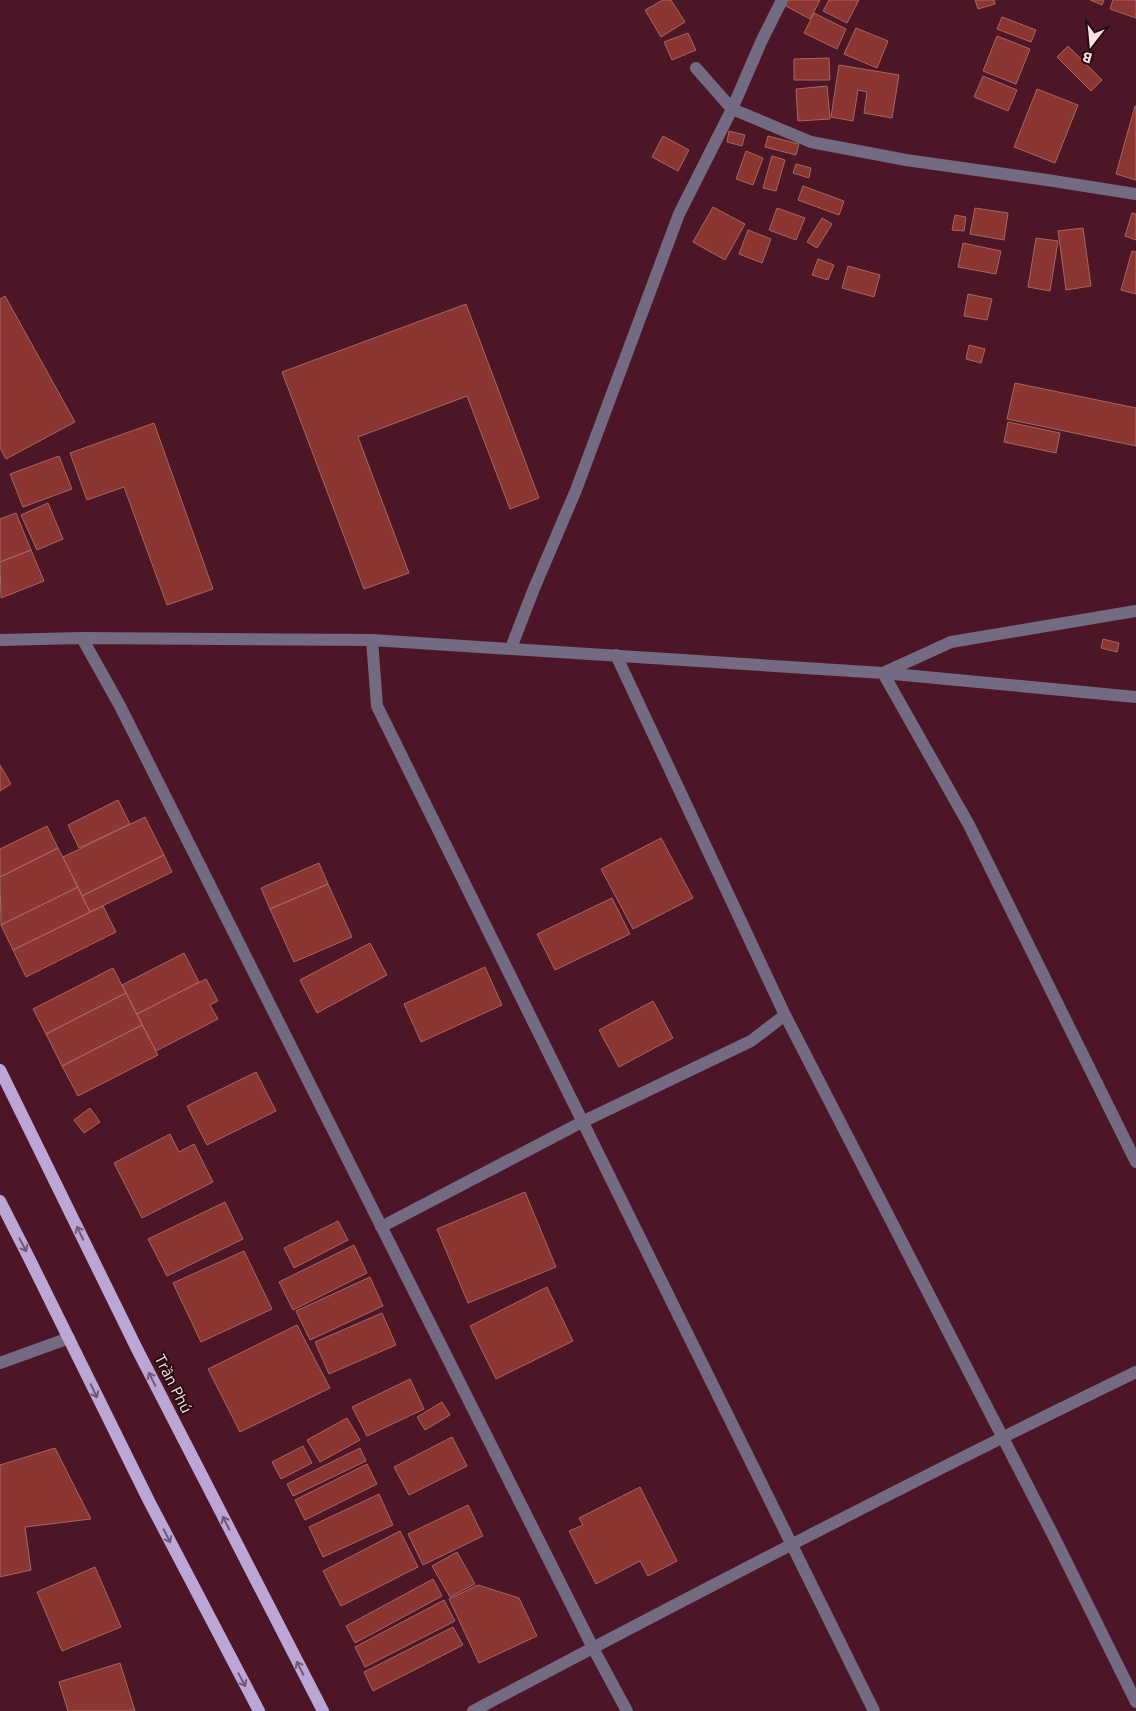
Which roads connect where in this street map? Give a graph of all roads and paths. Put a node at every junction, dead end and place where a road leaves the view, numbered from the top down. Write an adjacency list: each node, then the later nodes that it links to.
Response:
1 (782, 0): 3 (street)
2 (696, 68): 3 (street)
3 (732, 109): 4 (street); 9 (street)
4 (1136, 194)
5 (1136, 611): 11 (street)
6 (82, 638): 7 (street); 8 (street); 18 (street)
7 (0, 640)
8 (372, 640): 9 (street); 15 (street)
9 (511, 648): 10 (street)
10 (616, 655): 11 (street); 13 (street)
11 (883, 673): 12 (street); 16 (street)
12 (1136, 697)
13 (785, 1015): 15 (street); 22 (street)
14 (0, 1070): 27 (main road, Trần Phú, one-way to 14)
15 (582, 1122): 18 (street); 23 (street)
16 (1136, 1162)
17 (0, 1201): 19 (main road, one-way to 19)
18 (381, 1227): 24 (street)
19 (69, 1338): 20 (street); 26 (main road, one-way to 26)
20 (0, 1363)
21 (1136, 1372): 22 (street)
22 (1002, 1437): 23 (street); 25 (street)
23 (792, 1544): 24 (street); 30 (street)
24 (593, 1648): 28 (street); 29 (street)
25 (1136, 1702)
26 (259, 1711)
27 (323, 1711)
28 (474, 1711)
29 (627, 1711)
30 (874, 1711)

